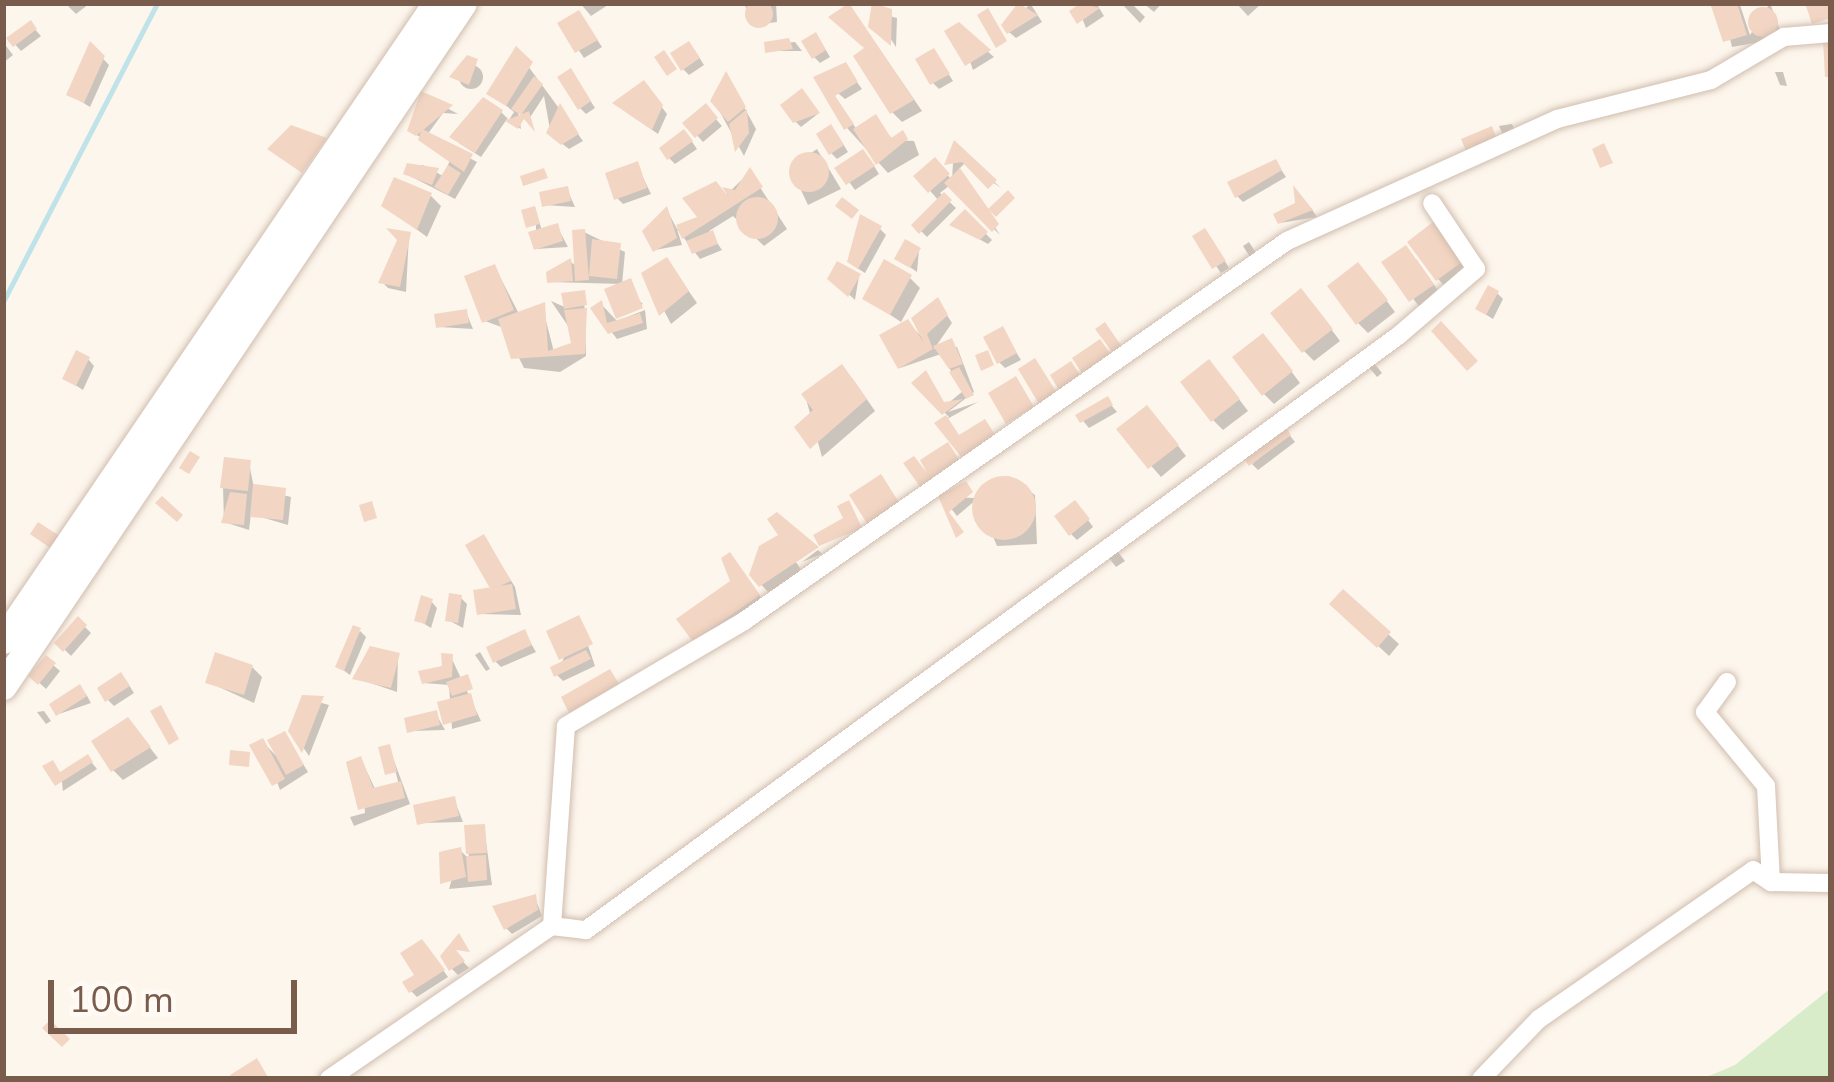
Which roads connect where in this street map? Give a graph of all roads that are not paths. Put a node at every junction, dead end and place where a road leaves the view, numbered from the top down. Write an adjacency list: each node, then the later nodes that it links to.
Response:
1 (436, 3): 5 (main road)
2 (463, 3): 7 (main road)
3 (1831, 33): 10 (street)
4 (1432, 203): 10 (street)
5 (3, 640)
6 (1727, 682): 8 (street)
7 (3, 686)
8 (1771, 882): 9 (street); 12 (street)
9 (1831, 883)
10 (552, 926): 11 (street)
11 (329, 1079)
12 (1481, 1079)

